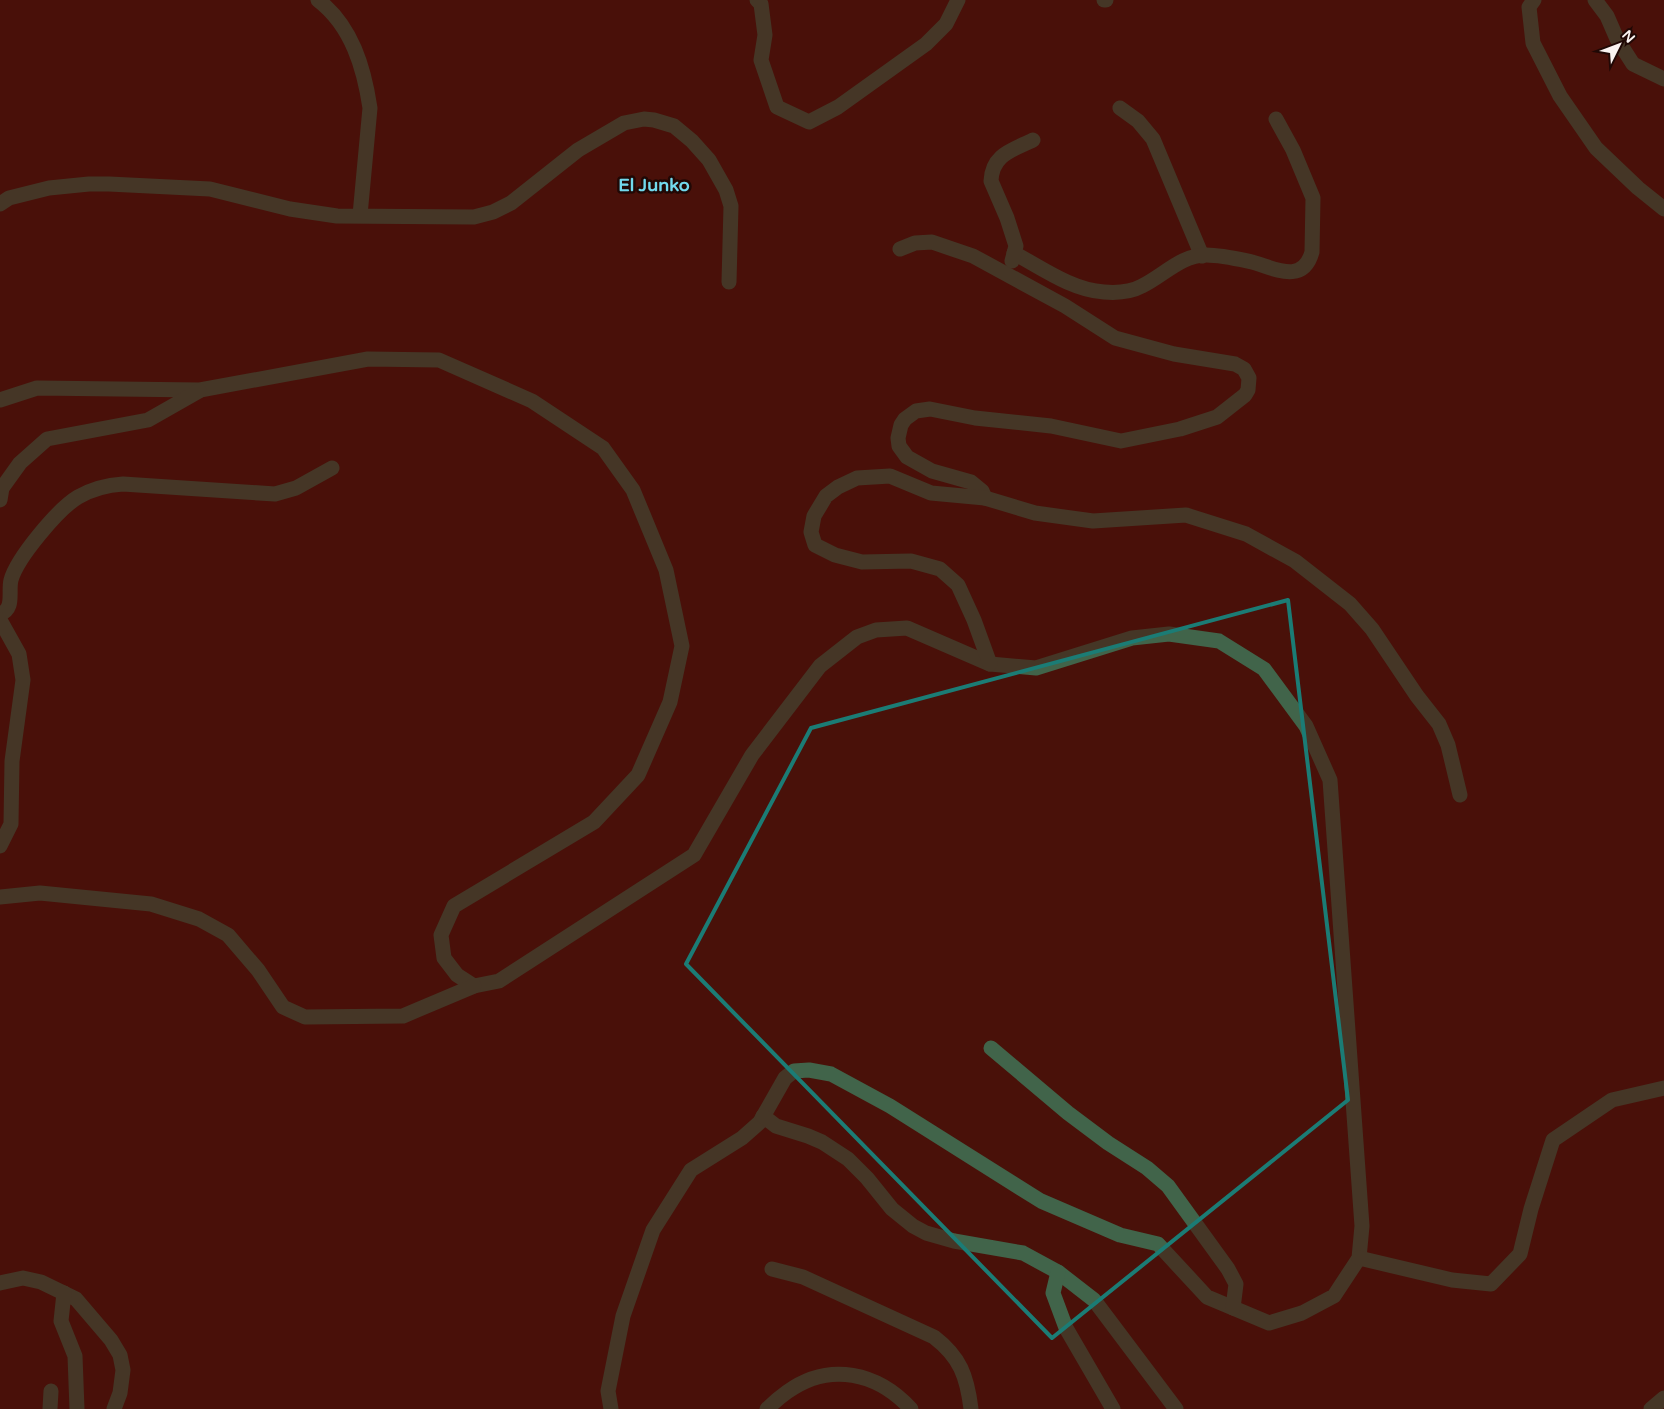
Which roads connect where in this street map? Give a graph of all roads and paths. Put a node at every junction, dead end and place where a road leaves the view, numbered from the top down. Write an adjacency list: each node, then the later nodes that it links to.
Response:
1 (318, 0): 12 (street)
2 (757, 0): 3 (street)
3 (958, 0)
4 (1534, 0): 11 (street)
5 (1595, 0): 6 (street)
6 (1664, 79)
7 (1120, 108): 15 (street)
8 (1276, 118): 15 (street)
9 (1034, 140): 14 (street)
10 (0, 204): 12 (street)
11 (1664, 209)
12 (360, 216): 17 (street)
13 (900, 249): 16 (street)
14 (1014, 253): 15 (street); 16 (street)
15 (1202, 256)
16 (1006, 274): 21 (street)
17 (729, 282)
18 (200, 390): 19 (street); 22 (street); 29 (street)
19 (0, 400)
20 (332, 468): 23 (street)
21 (985, 498): 25 (street); 26 (street)
22 (0, 500)
23 (0, 614)
24 (0, 620): 27 (street)
25 (990, 664): 29 (street); 33 (street)
26 (1460, 795)
27 (0, 846)
28 (0, 897): 29 (street)
29 (474, 986)
30 (991, 1048): 38 (street)
31 (1664, 1088): 33 (street)
32 (764, 1116): 35 (street); 38 (street); 44 (street)
33 (1359, 1258): 38 (street)
34 (772, 1269): 47 (street)
35 (1058, 1272): 48 (street); 49 (street)
36 (0, 1282): 37 (street)
37 (64, 1293): 42 (street); 43 (street)
38 (1233, 1308)
39 (51, 1391): 41 (street)
40 (1664, 1398): 50 (street)
41 (50, 1409)
42 (77, 1409)
43 (114, 1409)
44 (611, 1409)
45 (767, 1409): 46 (street)
46 (911, 1409)
47 (971, 1409)
48 (1113, 1409)
49 (1176, 1409)
50 (1652, 1409)

